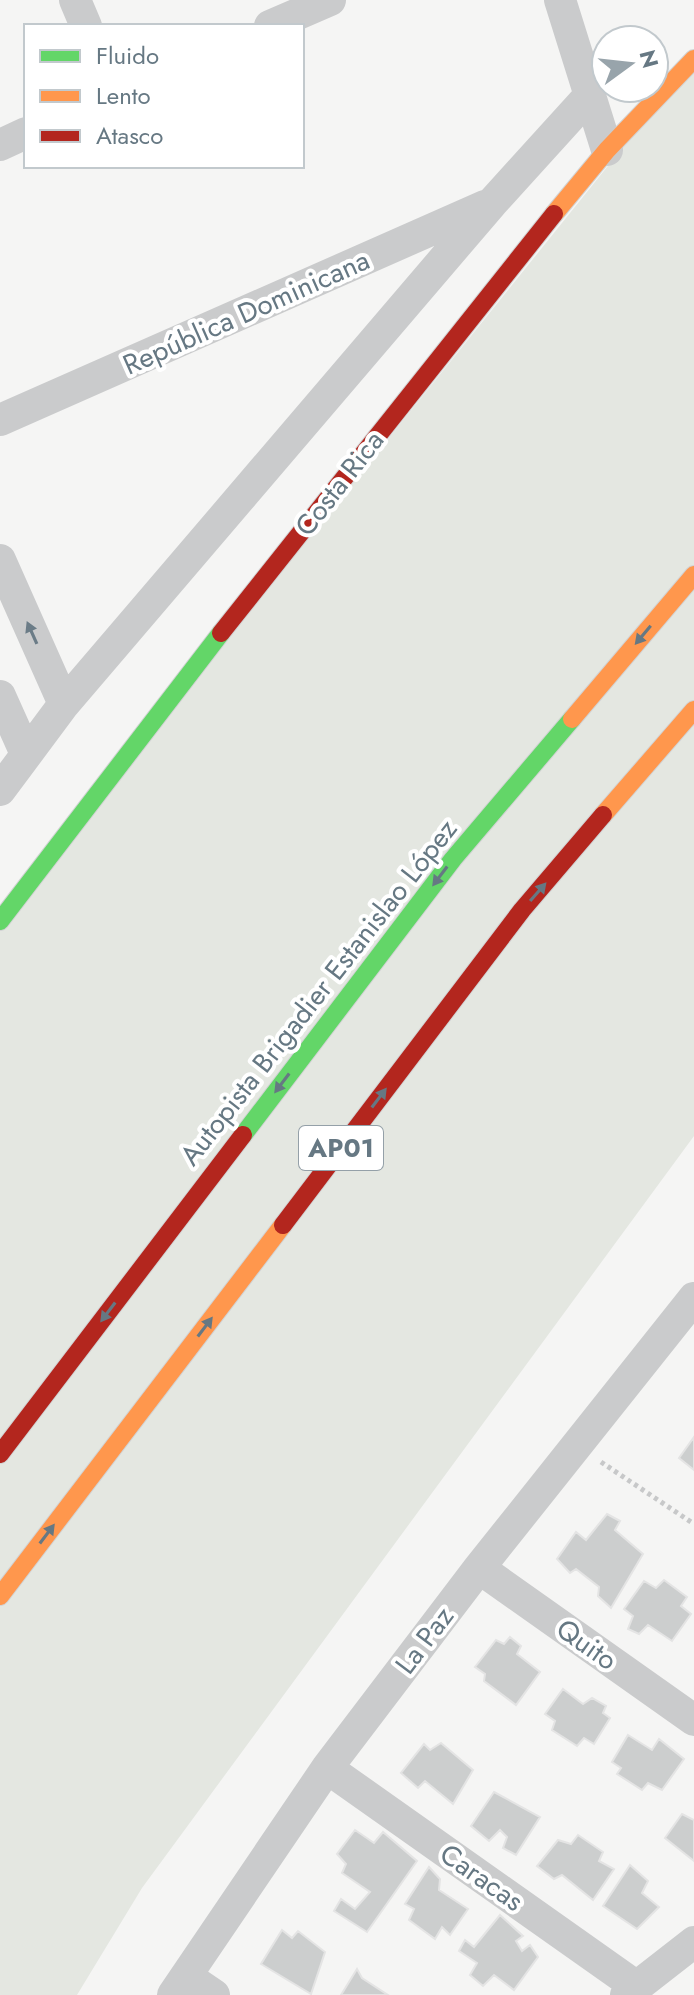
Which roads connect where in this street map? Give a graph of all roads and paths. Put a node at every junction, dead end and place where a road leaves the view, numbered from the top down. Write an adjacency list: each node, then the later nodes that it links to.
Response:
1 (75, 0): 4 (street)
2 (330, 0): 5 (street)
3 (560, 0): 7 (street)
4 (85, 24)
5 (275, 24)
6 (694, 59): 11 (main road, Costa Rica)
7 (590, 95): 12 (street)
8 (593, 104): 11 (street)
9 (24, 134): 10 (street)
10 (0, 145)
11 (607, 150): 21 (main road, Costa Rica)
12 (492, 203): 13 (street, República Dominicana); 17 (street)
13 (0, 420)
14 (0, 560): 17 (street, one-way to 14)
15 (694, 575): 24 (main road, Autopista Brigadier Estanislao López / AP01, one-way to 24)
16 (0, 696): 19 (street)
17 (64, 704): 19 (street)
18 (694, 710): 27 (main road, AP01, one-way to 18)
19 (26, 754): 20 (street)
20 (0, 790)
21 (0, 921)
22 (694, 1298): 23 (street, La Paz)
23 (577, 1446): 25 (path); 26 (street, La Paz)
24 (0, 1454)
25 (694, 1524)
26 (479, 1568): 28 (street, Quito); 29 (street, La Paz)
27 (0, 1596)
28 (694, 1720)
29 (327, 1768): 31 (street, La Paz); 32 (street, Caracas)
30 (694, 1942): 32 (street)
31 (180, 1985): 33 (street)
32 (632, 1991)
33 (214, 1995)

